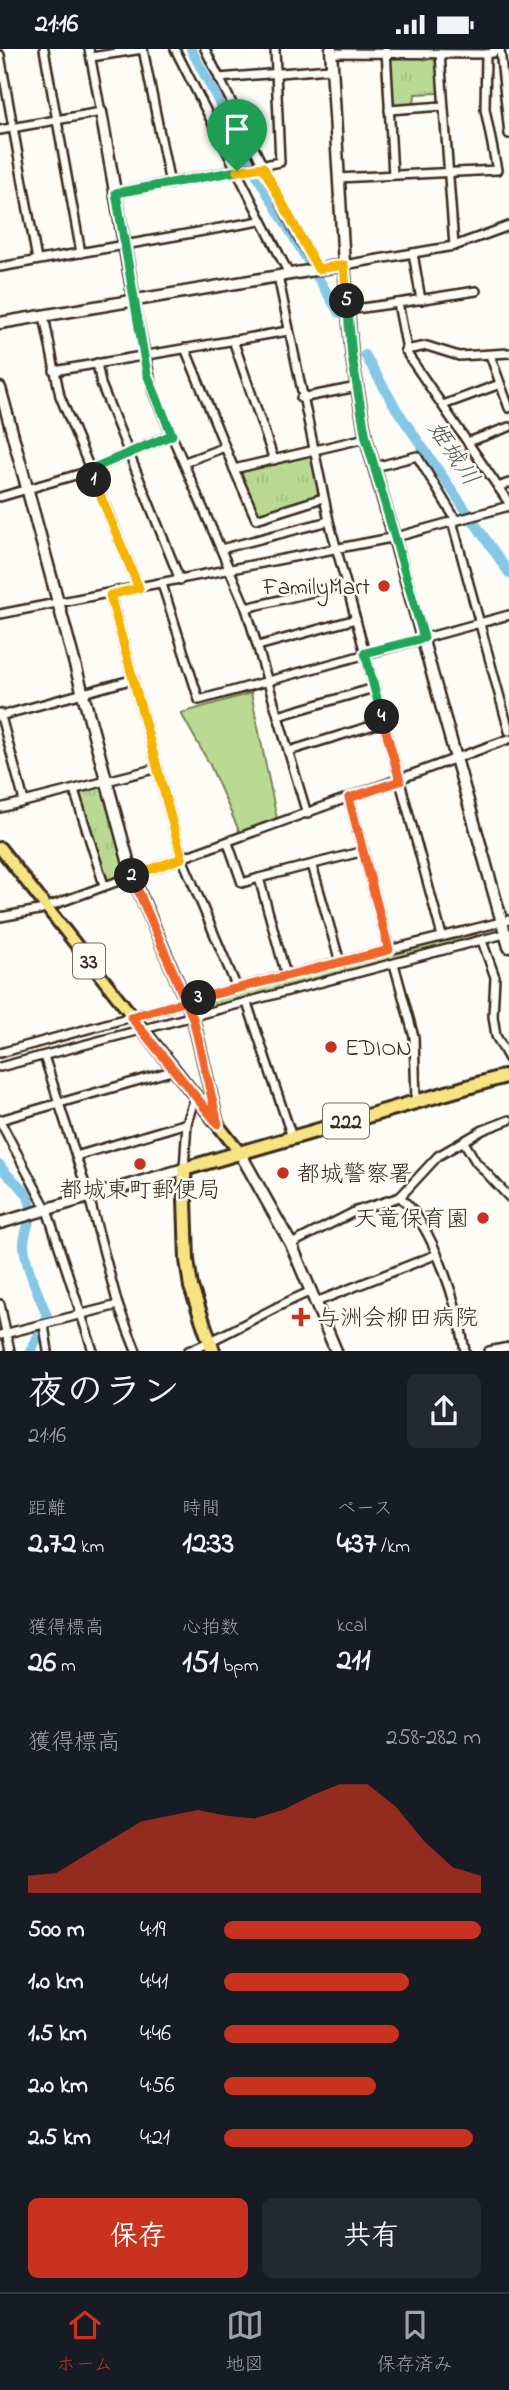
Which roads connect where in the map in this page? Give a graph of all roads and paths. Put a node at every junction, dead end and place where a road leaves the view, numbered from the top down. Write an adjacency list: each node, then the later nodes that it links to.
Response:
1 (44, 49): 20 (street)
2 (143, 49): 10 (street); 29 (street)
3 (175, 49): 25 (street)
4 (205, 49): 16 (street)
5 (275, 49): 15 (street)
6 (494, 49): 12 (street)
7 (500, 49): 23 (street)
8 (331, 51): 9 (street); 14 (street)
9 (385, 51): 11 (street); 18 (street)
10 (90, 53): 19 (street)
11 (440, 54): 12 (street); 17 (street)
12 (486, 54): 26 (street)
13 (0, 55): 21 (street)
14 (330, 69): 15 (street); 28 (street)
15 (274, 71): 16 (street); 24 (street)
16 (219, 78): 24 (street)
17 (443, 106): 18 (street); 26 (street)
18 (389, 110): 27 (street)
19 (101, 112): 20 (street); 30 (street)
20 (56, 120): 21 (street); 35 (street)
21 (14, 127): 22 (street); 37 (street)
22 (0, 130)
23 (509, 134)
24 (263, 167): 25 (street); 40 (street)
25 (237, 171): 29 (street); 31 (street)
26 (447, 172): 27 (street); 34 (street)
27 (393, 175): 28 (street)
28 (338, 178): 38 (street)
29 (170, 184): 30 (street)
30 (116, 193): 33 (street)
31 (260, 221): 33 (street); 41 (street)
32 (509, 226): 34 (street)
33 (124, 245): 35 (street); 44 (street)
34 (454, 246): 36 (street)
35 (80, 253): 37 (street)
36 (413, 253): 38 (street); 45 (street)
37 (37, 260): 39 (street)
38 (344, 265): 40 (street); 47 (street)
39 (0, 267)
40 (315, 269): 41 (street)
41 (290, 274): 42 (street)
42 (278, 276): 44 (street); 50 (street)
43 (476, 291): 45 (street)
44 (134, 300): 48 (street); 56 (street)
45 (421, 300): 46 (street)
46 (398, 303): 47 (street); 53 (street)
47 (348, 310): 60 (street)
48 (44, 316): 49 (street); 58 (street)
49 (0, 323)
50 (288, 331): 51 (street); 62 (street)
51 (233, 340): 52 (street); 72 (street)
52 (185, 348): 56 (street); 69 (street)
53 (405, 350): 55 (street); 63 (street)
54 (509, 353): 55 (street)
55 (490, 355): 59 (street)
56 (143, 356): 57 (street); 66 (street)
57 (97, 363): 58 (street); 71 (street)
58 (54, 371): 76 (street)
59 (500, 384): 63 (street); 64 (street)
60 (357, 387): 62 (street); 67 (street)
61 (0, 389): 79 (street)
62 (302, 398): 70 (street)
63 (443, 405): 68 (street)
64 (509, 408)
65 (509, 427): 68 (street)
66 (172, 435): 71 (street); 73 (street)
67 (366, 438): 70 (street); 74 (street)
68 (468, 442): 78 (street)
69 (225, 447): 73 (street); 75 (street)
70 (314, 450): 72 (street); 81 (street)
71 (128, 452): 76 (street); 89 (street)
72 (274, 460): 75 (street)
73 (185, 462): 87 (street)
74 (374, 467): 83 (street); 85 (street)
75 (234, 469): 81 (street)
76 (89, 470): 79 (street); 92 (street)
77 (509, 483): 78 (street)
78 (498, 487): 82 (street)
79 (25, 491): 80 (street); 94 (street)
80 (0, 497)
81 (324, 498): 84 (street)
82 (509, 505): 83 (street)
83 (454, 520): 85 (street); 99 (street)
84 (328, 521): 86 (street); 87 (street)
85 (396, 537): 86 (street); 100 (street)
86 (336, 548): 88 (street); 91 (street)
87 (221, 549): 88 (street)
88 (230, 571): 89 (street); 95 (street)
89 (180, 580): 90 (street)
90 (162, 584): 92 (street); 104 (street)
91 (346, 584): 95 (street); 98 (street)
92 (139, 588): 93 (street)
93 (110, 595): 94 (street); 103 (street)
94 (58, 604): 96 (street); 106 (street)
95 (246, 608): 101 (street)
96 (0, 614)
97 (509, 615): 99 (street)
98 (356, 619): 101 (street); 102 (street)
99 (480, 624): 100 (street); 110 (street)
100 (424, 638): 102 (street); 113 (street)
101 (258, 646): 104 (street)
102 (365, 653): 104 (street); 105 (street)
103 (134, 679): 106 (street); 114 (street)
104 (268, 682): 108 (street)
105 (374, 688): 108 (street); 109 (street)
106 (82, 694): 107 (street); 116 (street)
107 (0, 715): 119 (street)
108 (278, 716): 112 (street)
109 (384, 722): 112 (street); 115 (street)
110 (509, 731)
111 (509, 739): 113 (street)
112 (289, 751): 121 (street)
113 (458, 760): 115 (street); 132 (street)
114 (158, 768): 116 (street); 125 (street)
115 (400, 781): 118 (street); 134 (street)
116 (106, 782): 117 (street); 127 (street)
117 (74, 790): 119 (street); 129 (street)
118 (349, 798): 121 (street); 124 (street)
119 (24, 801): 120 (street)
120 (0, 808)
121 (307, 814): 122 (street)
122 (228, 843): 125 (street); 128 (street)
123 (0, 848): 130 (main road, 33)
124 (364, 851): 126 (street); 137 (street)
125 (182, 858): 127 (street); 141 (street)
126 (312, 865): 128 (street); 138 (street)
127 (132, 876): 129 (street); 142 (street)
128 (259, 879): 140 (street)
129 (104, 885): 130 (street)
130 (48, 905): 131 (street); 144 (main road, 33)
131 (0, 917)
132 (505, 921): 133 (street); 134 (street)
133 (507, 934): 135 (street); 136 (street)
134 (442, 936): 137 (street)
135 (482, 941): 139 (street); 149 (street)
136 (509, 947)
137 (389, 950): 138 (street)
138 (340, 962): 140 (street)
139 (394, 964): 143 (street); 154 (street)
140 (286, 975): 141 (street)
141 (237, 988): 142 (street)
142 (186, 1002): 144 (street); 145 (street)
143 (247, 1003): 145 (street); 160 (street)
144 (131, 1017): 146 (main road, 33); 147 (street)
145 (193, 1018): 146 (street); 159 (street)
146 (142, 1031): 148 (street); 151 (main road, 33)
147 (0, 1053)
148 (44, 1056): 150 (street); 155 (street)
149 (509, 1059)
150 (0, 1067)
151 (175, 1070): 153 (main road, 33); 155 (street)
152 (509, 1075): 154 (highway, 222)
153 (195, 1097): 158 (street); 159 (main road, 33)
154 (416, 1101): 160 (highway, 222)
155 (59, 1104): 157 (street); 163 (street)
156 (509, 1120): 161 (street)
157 (0, 1121): 168 (street)
158 (187, 1123): 163 (street); 164 (street)
159 (218, 1124): 162 (main road, 33)
160 (292, 1137): 162 (highway, 222)
161 (464, 1142): 166 (street); 167 (street)
162 (240, 1153): 164 (highway, 222); 170 (street)
163 (76, 1156): 165 (street)
164 (184, 1170): 165 (street); 178 (highway)
165 (89, 1197): 168 (street); 174 (street)
166 (400, 1197): 170 (street); 171 (street)
167 (509, 1197)
168 (43, 1211): 169 (street); 175 (street)
169 (0, 1223)
170 (291, 1244): 172 (street)
171 (435, 1255): 172 (street); 186 (street)
172 (314, 1297): 178 (street); 185 (street)
173 (0, 1304): 177 (street)
174 (118, 1305): 175 (street); 183 (street)
175 (81, 1315): 176 (street); 182 (street)
176 (42, 1325): 177 (street); 181 (street)
177 (4, 1334): 180 (street)
178 (211, 1346): 184 (street)
179 (509, 1347): 187 (street)
180 (10, 1350)
181 (48, 1350)
182 (93, 1350)
183 (136, 1350)
184 (188, 1350)
185 (336, 1350)
186 (465, 1350)
187 (489, 1350)

